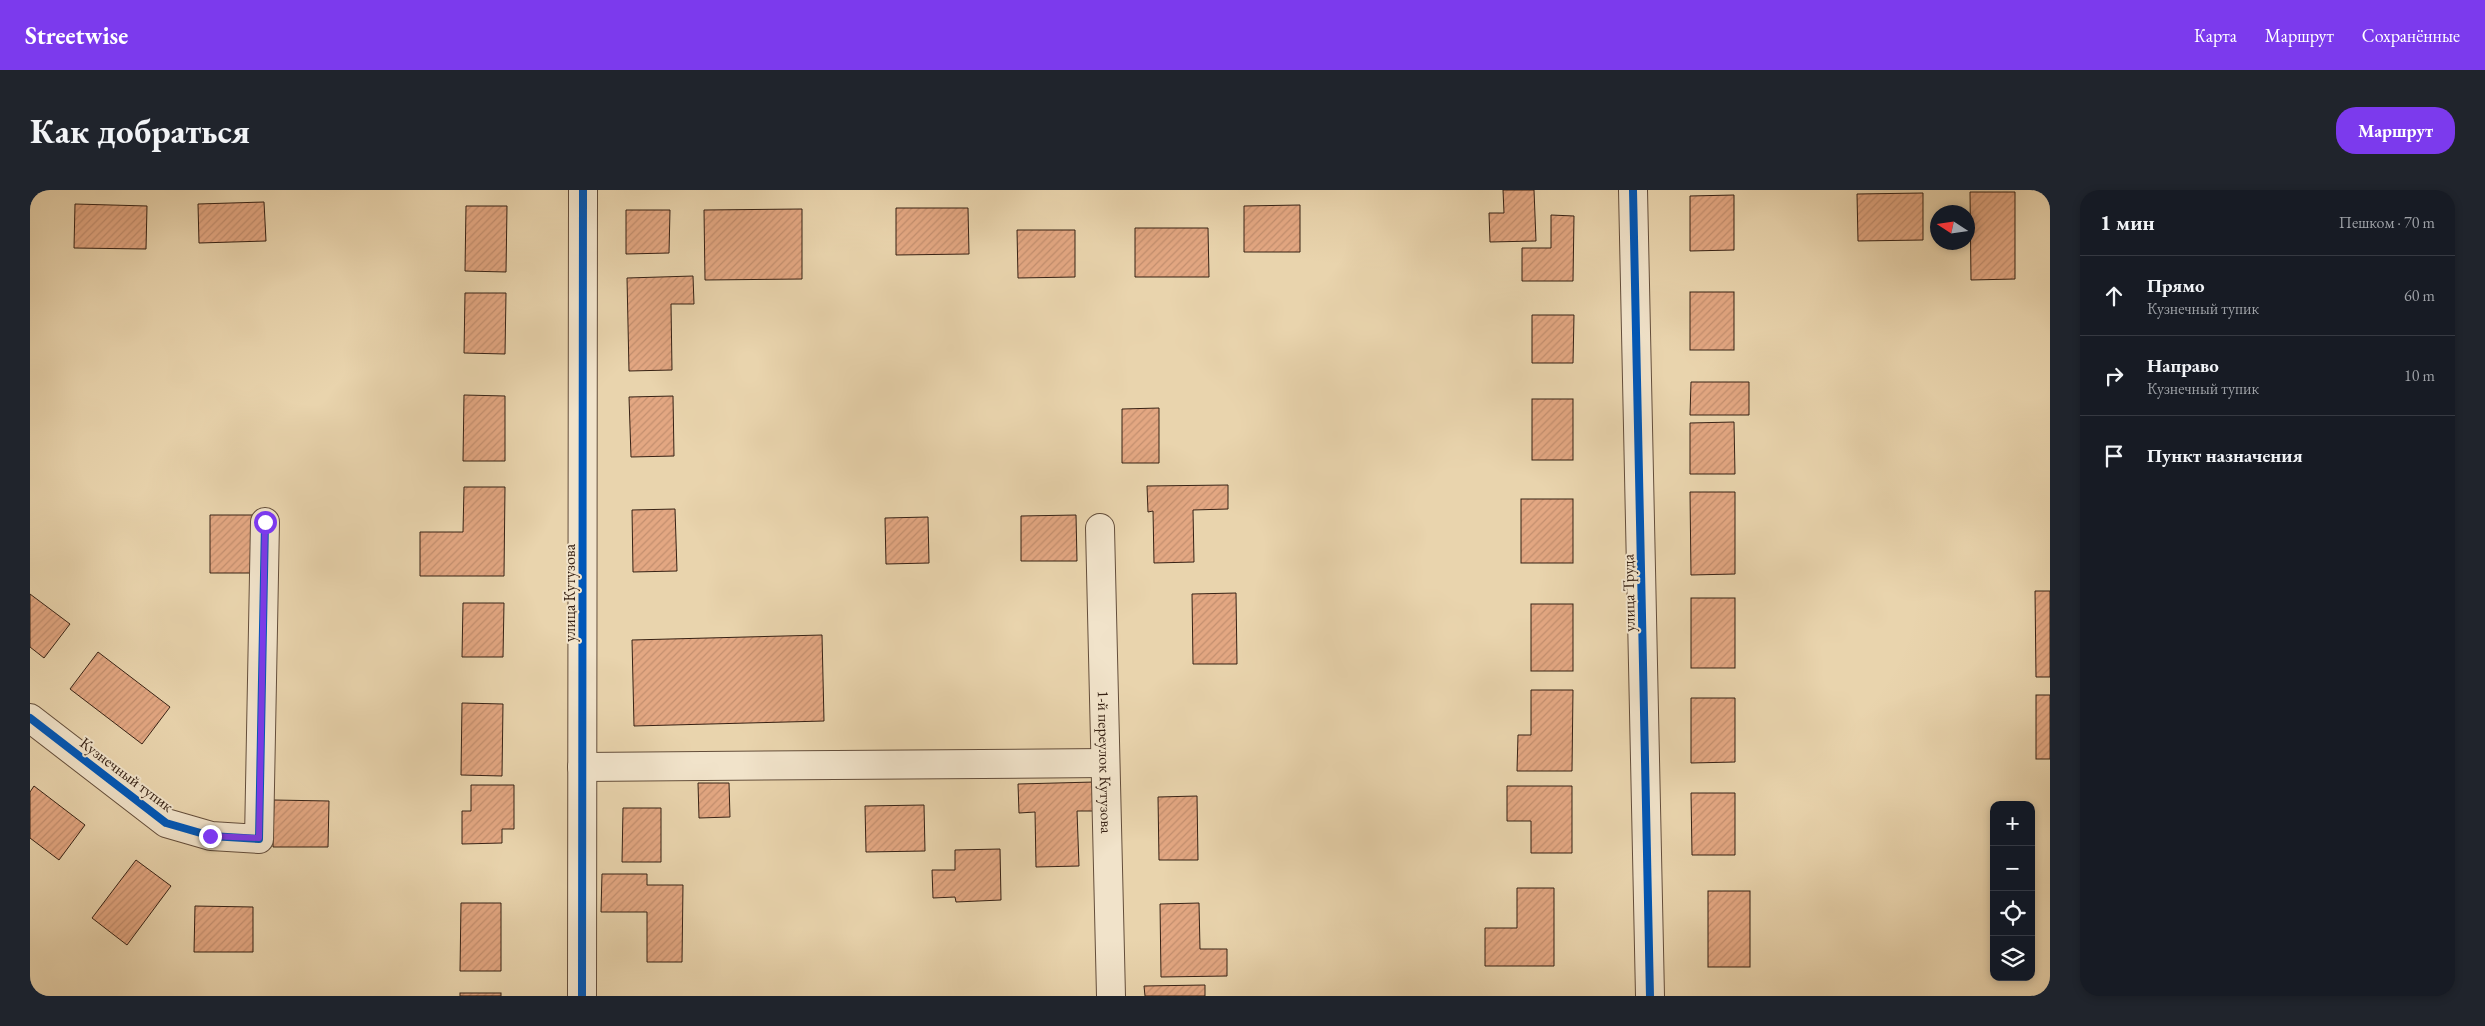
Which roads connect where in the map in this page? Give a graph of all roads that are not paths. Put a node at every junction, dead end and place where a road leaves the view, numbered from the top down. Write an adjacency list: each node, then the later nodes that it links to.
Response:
1 (583, 190): 7 (street, улица Кутузова)
2 (1633, 190): 10 (street, улица Труда)
3 (265, 522): 5 (street, Кузнечный тупик)
4 (1100, 528): 6 (street, 1-й переулок Кутузова)
5 (30, 718)
6 (1105, 763): 7 (street); 9 (street, 1-й переулок Кутузова)
7 (582, 767): 8 (street, улица Кутузова)
8 (582, 996)
9 (1111, 996)
10 (1650, 996)

